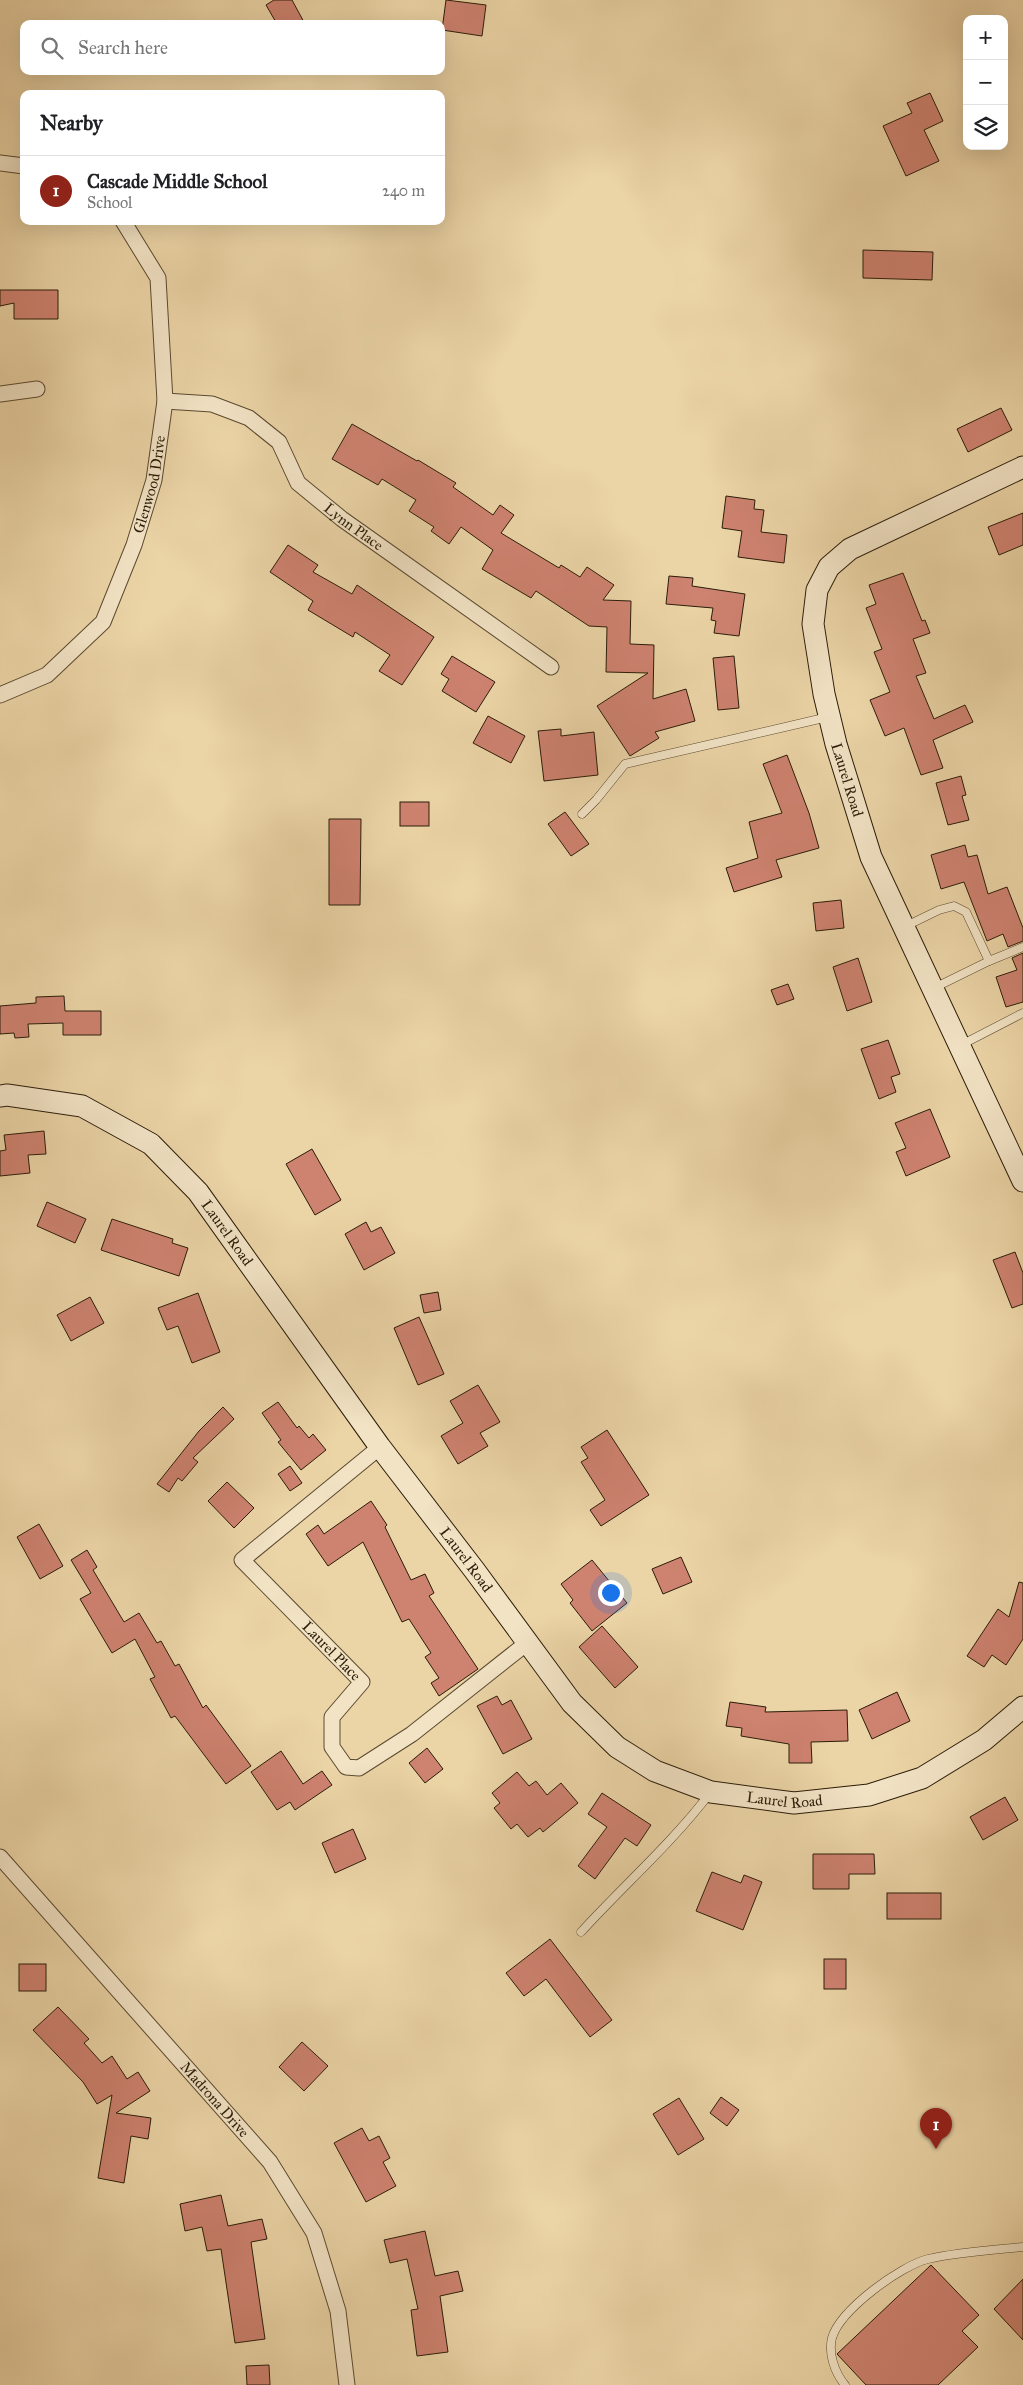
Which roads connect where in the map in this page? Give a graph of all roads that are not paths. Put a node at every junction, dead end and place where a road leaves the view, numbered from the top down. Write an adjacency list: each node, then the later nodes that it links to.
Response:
1 (0, 163): 2 (street)
2 (20, 166)
3 (125, 225): 6 (street, Glenwood Drive)
4 (37, 389): 5 (street)
5 (0, 394)
6 (165, 401): 8 (street, Lynn Place); 9 (street, Glenwood Drive)
7 (1023, 467): 10 (street, Laurel Road)
8 (551, 667)
9 (0, 695)
10 (830, 717): 11 (lane); 12 (street, Laurel Road)
11 (582, 814)
12 (904, 928): 14 (lane); 15 (street, Laurel Road)
13 (1023, 947): 14 (lane)
14 (989, 961): 15 (lane)
15 (932, 988): 17 (street, Laurel Road)
16 (1023, 1013): 17 (lane)
17 (960, 1046): 19 (street, Laurel Road)
18 (0, 1096): 20 (street, Laurel Road)
19 (1023, 1181)
20 (380, 1447): 21 (street, Laurel Road); 21 (street, Laurel Place)
21 (527, 1643): 23 (street, Laurel Road)
22 (1023, 1707): 23 (street, Laurel Road)
23 (711, 1792): 25 (lane)
24 (0, 1858): 27 (street, Madrona Drive)
25 (581, 1932)
26 (1023, 2247): 28 (lane)
27 (347, 2385)
28 (845, 2385)

